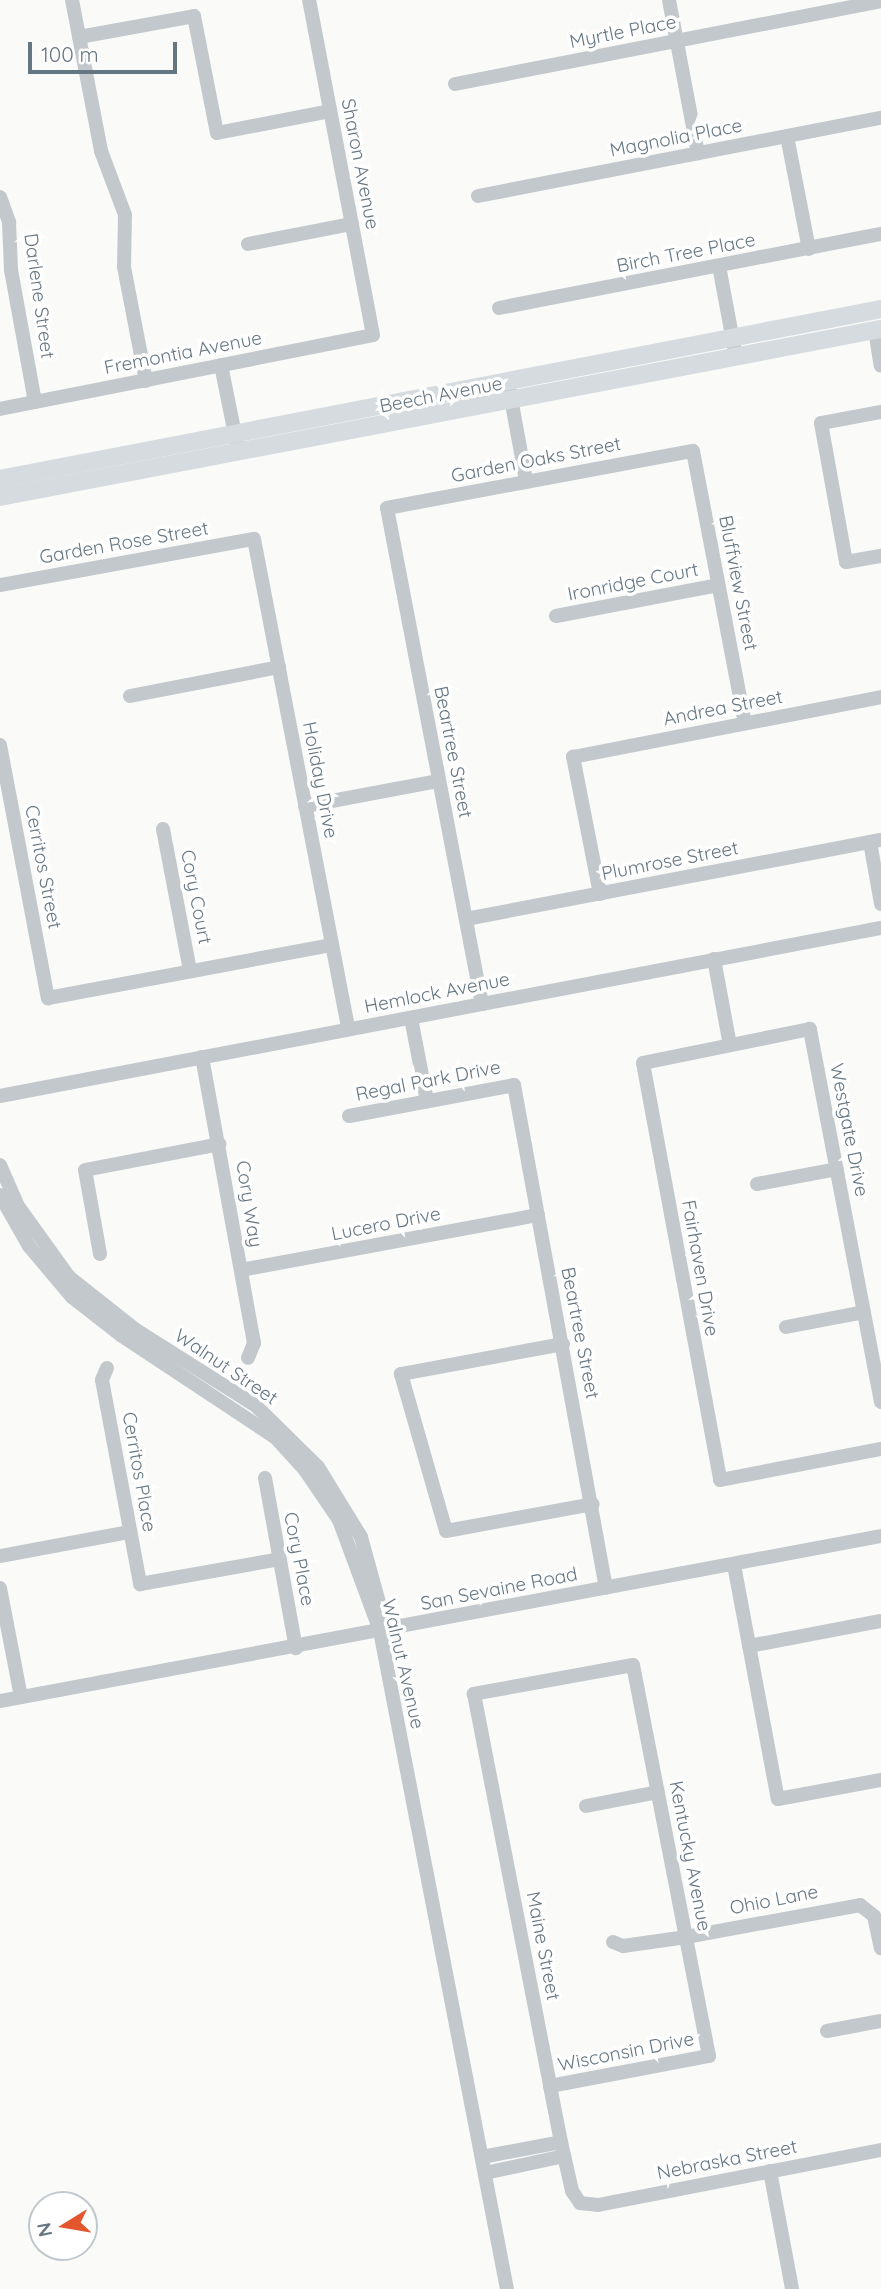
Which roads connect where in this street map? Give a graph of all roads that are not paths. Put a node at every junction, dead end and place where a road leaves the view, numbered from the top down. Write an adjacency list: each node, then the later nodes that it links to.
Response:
1 (72, 0): 5 (street)
2 (309, 0): 8 (street, Sharon Avenue)
3 (669, 0): 6 (street)
4 (881, 1): 6 (street, Myrtle Place)
5 (79, 37): 8 (street); 28 (street)
6 (677, 41): 7 (street, Myrtle Place); 11 (street)
7 (455, 84)
8 (330, 111): 14 (street, Sharon Avenue)
9 (881, 118): 10 (street, Magnolia Place)
10 (787, 136): 11 (street, Magnolia Place); 17 (street)
11 (698, 153): 12 (street, Magnolia Place)
12 (478, 196)
13 (0, 197): 19 (street, Darlene Street)
14 (352, 224): 16 (street); 23 (street, Sharon Avenue)
15 (881, 234): 17 (street, Birch Tree Place)
16 (248, 244)
17 (809, 249): 18 (street, Birch Tree Place)
18 (719, 266): 20 (street, Birch Tree Place); 24 (street)
19 (6, 271): 30 (street, Darlene Street)
20 (499, 308)
21 (881, 309): 24 (main road, Beech Avenue)
22 (878, 329): 25 (main road, Beech Avenue); 27 (street)
23 (373, 335): 26 (street, Fremontia Avenue)
24 (732, 338): 25 (street); 29 (main road, Beech Avenue)
25 (736, 357): 29 (main road, Beech Avenue)
26 (221, 365): 28 (street, Fremontia Avenue); 33 (street)
27 (881, 366)
28 (146, 381): 30 (street, Fremontia Avenue)
29 (510, 390): 33 (main road, Beech Avenue); 35 (main road, Beech Avenue); 37 (street)
30 (35, 402): 31 (street, Fremontia Avenue)
31 (0, 409)
32 (881, 412): 41 (street)
33 (235, 434): 35 (street); 36 (main road, Beech Avenue)
34 (693, 451): 37 (street, Garden Oaks Street); 43 (street, Bluffview Street)
35 (238, 452): 38 (main road, Beech Avenue)
36 (0, 479)
37 (526, 480): 39 (street, Garden Oaks Street)
38 (0, 497)
39 (387, 508): 50 (street, Beartree Street)
40 (254, 539): 42 (street, Garden Rose Street); 45 (street, Holiday Drive)
41 (881, 556)
42 (0, 585)
43 (718, 585): 44 (street, Ironridge Court); 48 (street, Bluffview Street)
44 (556, 616)
45 (279, 667): 46 (street); 51 (street, Holiday Drive)
46 (130, 696)
47 (881, 697): 48 (street, Andrea Street)
48 (745, 723): 54 (street, Andrea Street)
49 (0, 745): 60 (street, Cerritos Street)
50 (439, 781): 51 (street); 56 (street, Beartree Street)
51 (305, 806): 58 (street, Holiday Drive)
52 (163, 829): 60 (street, Cory Court)
53 (875, 841): 54 (street, Plumrose Street); 55 (street)
54 (600, 894): 56 (street, Plumrose Street)
55 (881, 904)
56 (466, 919): 61 (street, Beartree Street)
57 (881, 928): 59 (street, Hemlock Avenue)
58 (332, 945): 60 (street); 63 (street, Holiday Drive)
59 (714, 959): 61 (street, Hemlock Avenue); 64 (street)
60 (190, 971)
61 (482, 1004): 62 (street, Hemlock Avenue)
62 (411, 1018): 63 (street, Hemlock Avenue); 68 (street)
63 (348, 1029): 65 (street, Hemlock Avenue)
64 (730, 1045): 72 (street, Westgate Drive); 84 (street, Fairhaven Drive)
65 (202, 1057): 67 (street, Hemlock Avenue); 70 (street, Cory Way)
66 (514, 1085): 68 (street, Regal Park Drive); 75 (street, Beartree Street)
67 (0, 1096)
68 (427, 1101): 69 (street, Regal Park Drive)
69 (349, 1116)
70 (220, 1144): 76 (street); 77 (street, Cory Way)
71 (0, 1165): 96 (street, Walnut Street)
72 (837, 1169): 73 (street); 78 (street, Westgate Drive)
73 (757, 1184)
74 (0, 1195): 96 (street, Walnut Avenue)
75 (538, 1215): 77 (street, Lucero Drive); 80 (street, Beartree Street)
76 (100, 1254)
77 (241, 1270): 81 (street, Cory Way)
78 (864, 1312): 79 (street); 83 (street, Westgate Drive)
79 (786, 1327)
80 (563, 1344): 86 (street, Beartree Street); 86 (street)
81 (248, 1358)
82 (107, 1368): 87 (street, Cerritos Place)
83 (881, 1402)
84 (881, 1449)
85 (265, 1478): 90 (street, Cory Place)
86 (593, 1504): 93 (street, Beartree Street)
87 (130, 1532): 89 (street); 90 (street, Cerritos Place)
88 (881, 1536): 91 (street, San Sevaine Road)
89 (0, 1556)
90 (280, 1559): 98 (street, Cory Place)
91 (734, 1566): 93 (street, San Sevaine Road); 97 (street)
92 (0, 1588): 94 (street)
93 (606, 1588): 96 (street, San Sevaine Road)
94 (3, 1615): 100 (street)
95 (880, 1621): 97 (street)
96 (380, 1631): 98 (street, San Sevaine Road); 114 (street, Walnut Avenue)
97 (749, 1646): 102 (street)
98 (296, 1647): 100 (street, San Sevaine Road)
99 (633, 1665): 103 (street, Kentucky Avenue); 111 (street, Maine Street)
100 (21, 1697): 101 (street, San Sevaine Road)
101 (0, 1701)
102 (881, 1780)
103 (658, 1792): 104 (street); 105 (street, Kentucky Avenue)
104 (586, 1806)
105 (687, 1937): 106 (street, Ohio Lane); 107 (street, Ohio Lane); 110 (street, Kentucky Avenue)
106 (612, 1942)
107 (881, 1948)
108 (881, 2021): 109 (street)
109 (827, 2031)
110 (709, 2056): 111 (street, Wisconsin Drive)
111 (550, 2086): 112 (street, Maine Street)
112 (562, 2149): 114 (street); 116 (street); 117 (street, Maine Street)
113 (881, 2150): 115 (street, Nebraska Street)
114 (482, 2157): 116 (street, Walnut Avenue)
115 (770, 2171): 117 (street, Nebraska Street); 119 (street)
116 (485, 2173): 118 (street, Walnut Avenue)
117 (580, 2203)
118 (507, 2289)
119 (792, 2289)

